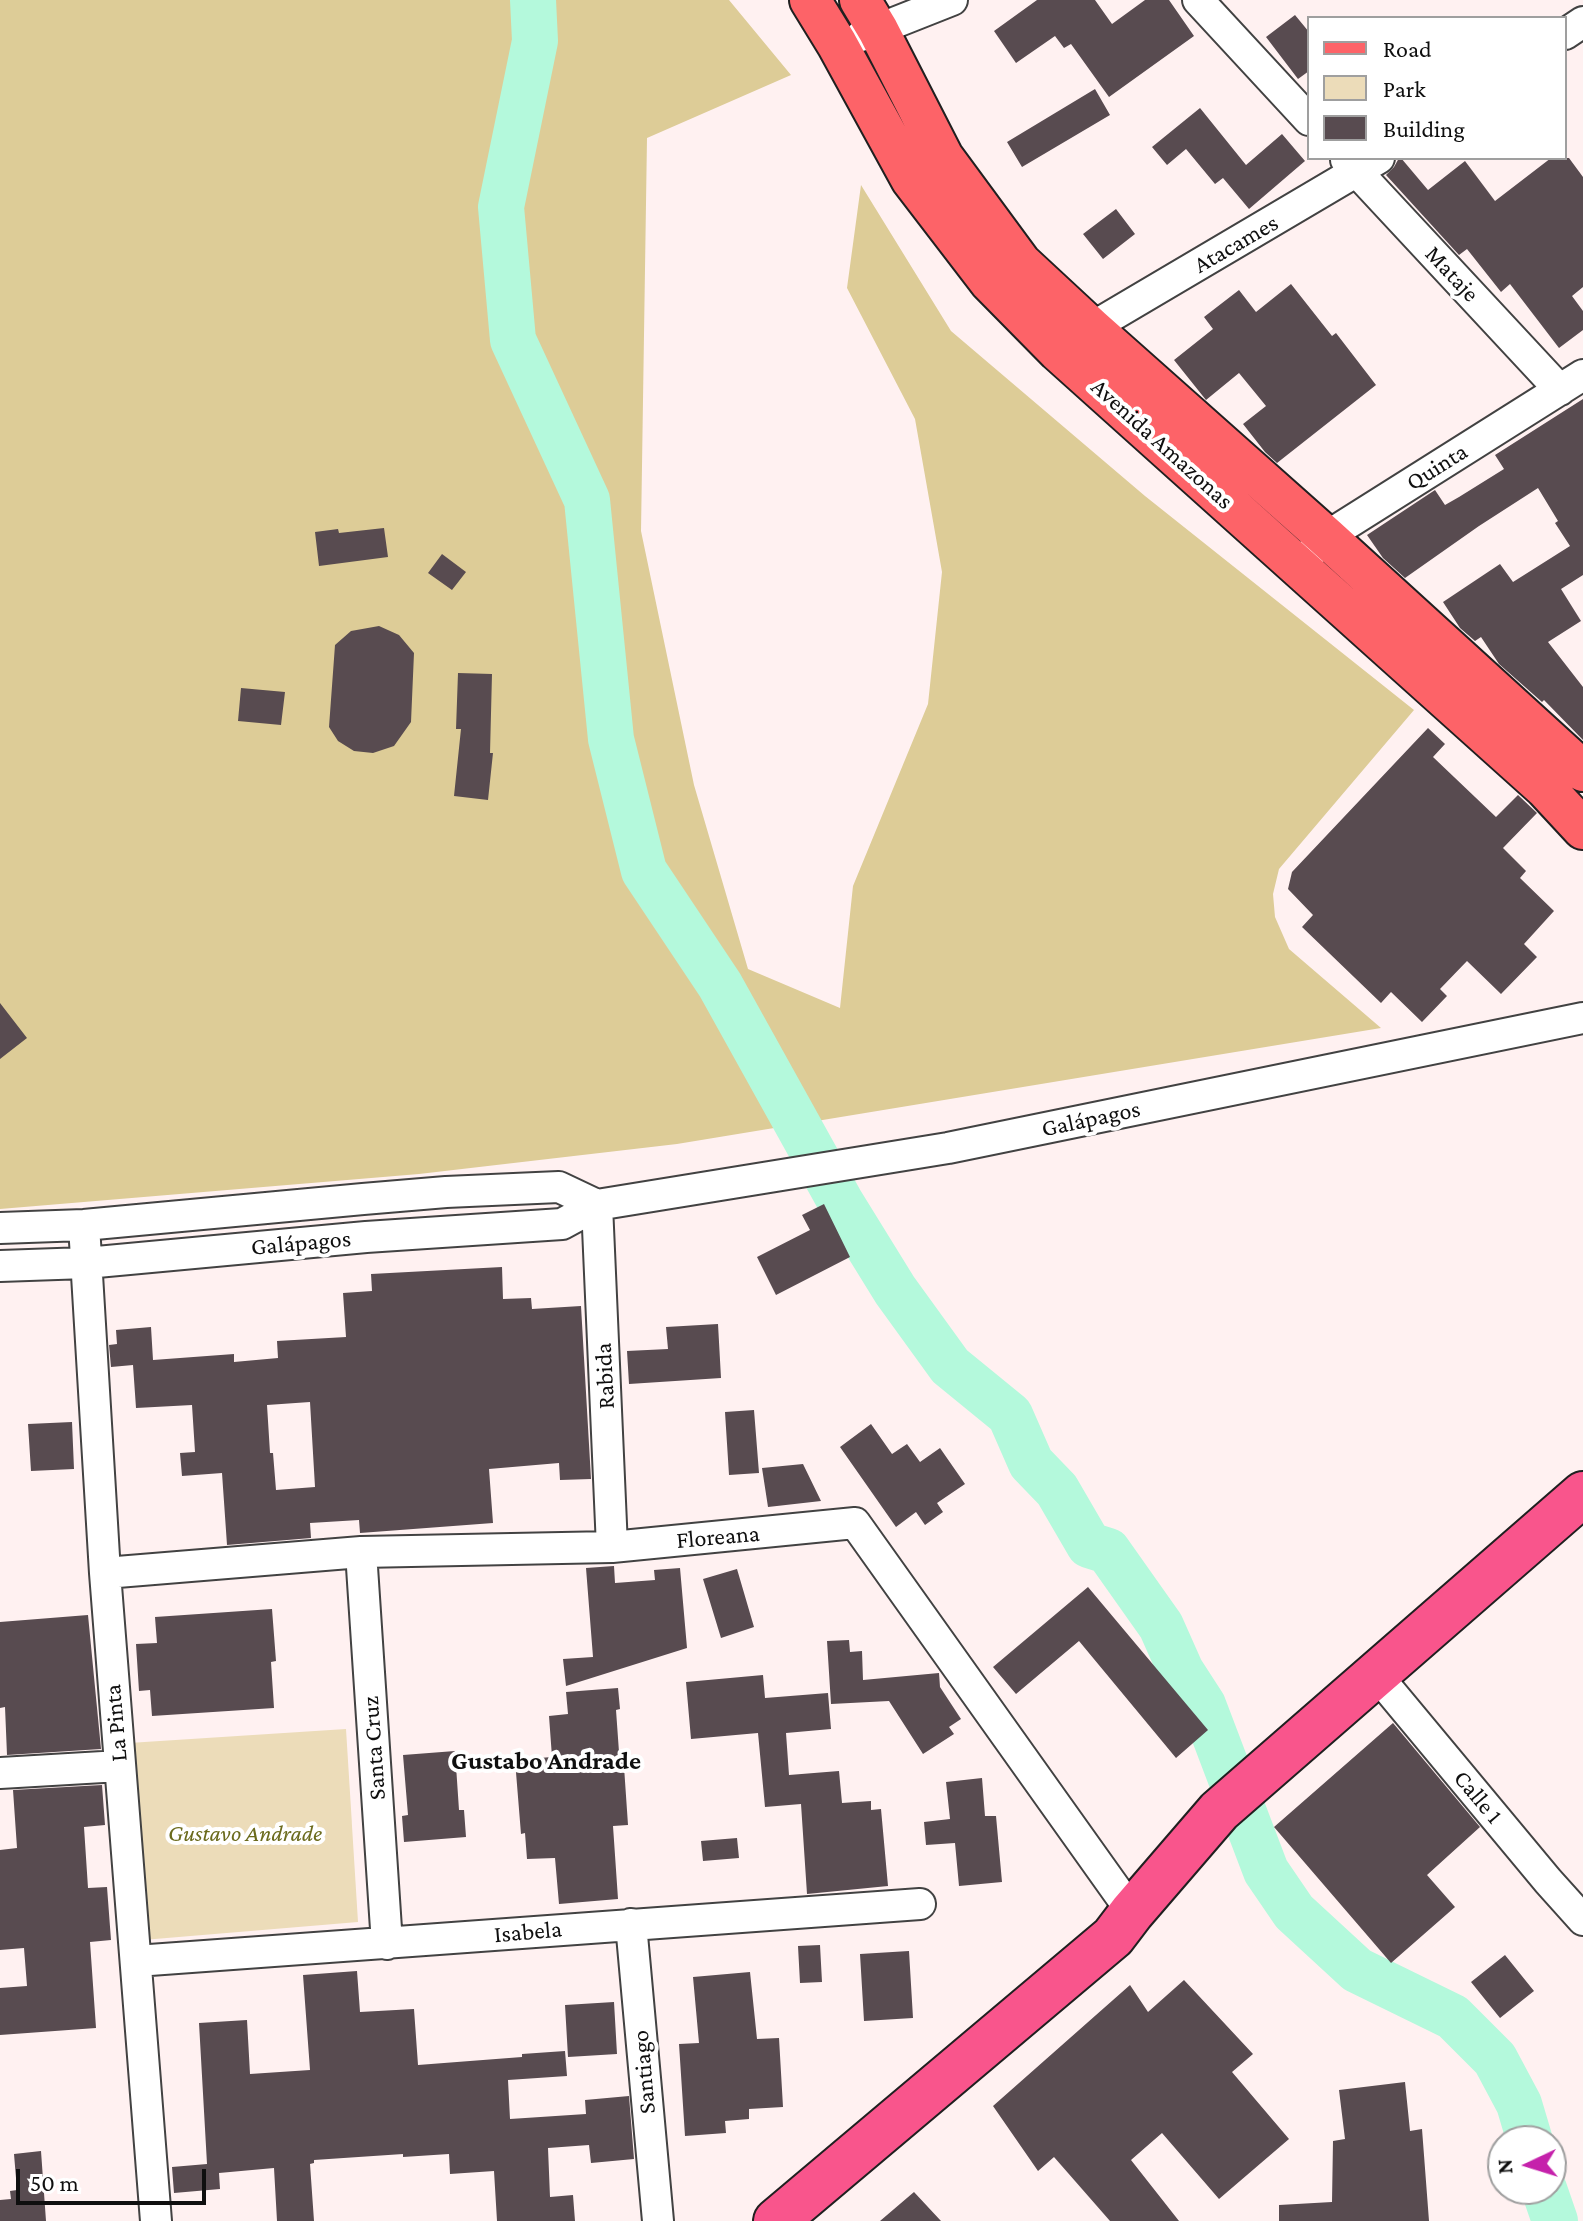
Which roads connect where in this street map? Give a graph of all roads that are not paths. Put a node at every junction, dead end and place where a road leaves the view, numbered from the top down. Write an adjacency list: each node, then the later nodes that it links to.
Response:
1 (810, 0): 5 (main road, Avenida Amazonas)
2 (952, 0): 4 (street)
3 (1198, 0): 6 (street)
4 (869, 15): 5 (street); 8 (main road, Avenida Amazonas)
5 (837, 44): 11 (main road, Avenida Amazonas)
6 (1307, 118)
7 (1360, 163): 8 (street, Atacames); 9 (street, Mataje)
8 (1091, 328): 10 (main road, Avenida Amazonas)
9 (1571, 382): 10 (street, Quinta)
10 (1326, 537): 11 (street, Quinta); 12 (main road, Avenida Amazonas)
11 (1298, 566): 13 (main road, Avenida Amazonas)
12 (1582, 768): 13 (street)
13 (1545, 788): 14 (main road, Avenida Amazonas)
14 (1583, 829)
15 (1583, 1018): 16 (street, Galápagos)
16 (597, 1205): 17 (street, Galápagos); 19 (street, Galápagos); 22 (street, Rabida)
17 (84, 1225): 18 (street, Galápagos); 19 (street, La Pinta)
18 (0, 1228)
19 (86, 1263): 20 (street, Galápagos); 24 (street, La Pinta)
20 (0, 1266)
21 (1583, 1494): 25 (highway)
22 (612, 1547): 23 (street, Floreana); 29 (street, Floreana)
23 (361, 1552): 24 (street, Floreana); 32 (street, Santa Cruz)
24 (105, 1573): 26 (street, La Pinta)
25 (1375, 1673): 29 (highway); 30 (street, Calle 1)
26 (120, 1766): 27 (street); 33 (street, La Pinta)
27 (0, 1773)
28 (920, 1904): 31 (street, Isabela)
29 (1132, 1912): 36 (highway)
30 (1583, 1920)
31 (631, 1924): 32 (street, Isabela); 35 (street, Santiago)
32 (387, 1944): 33 (street, Isabela)
33 (136, 1961): 34 (street, La Pinta)
34 (156, 2221)
35 (658, 2221)
36 (776, 2221)

